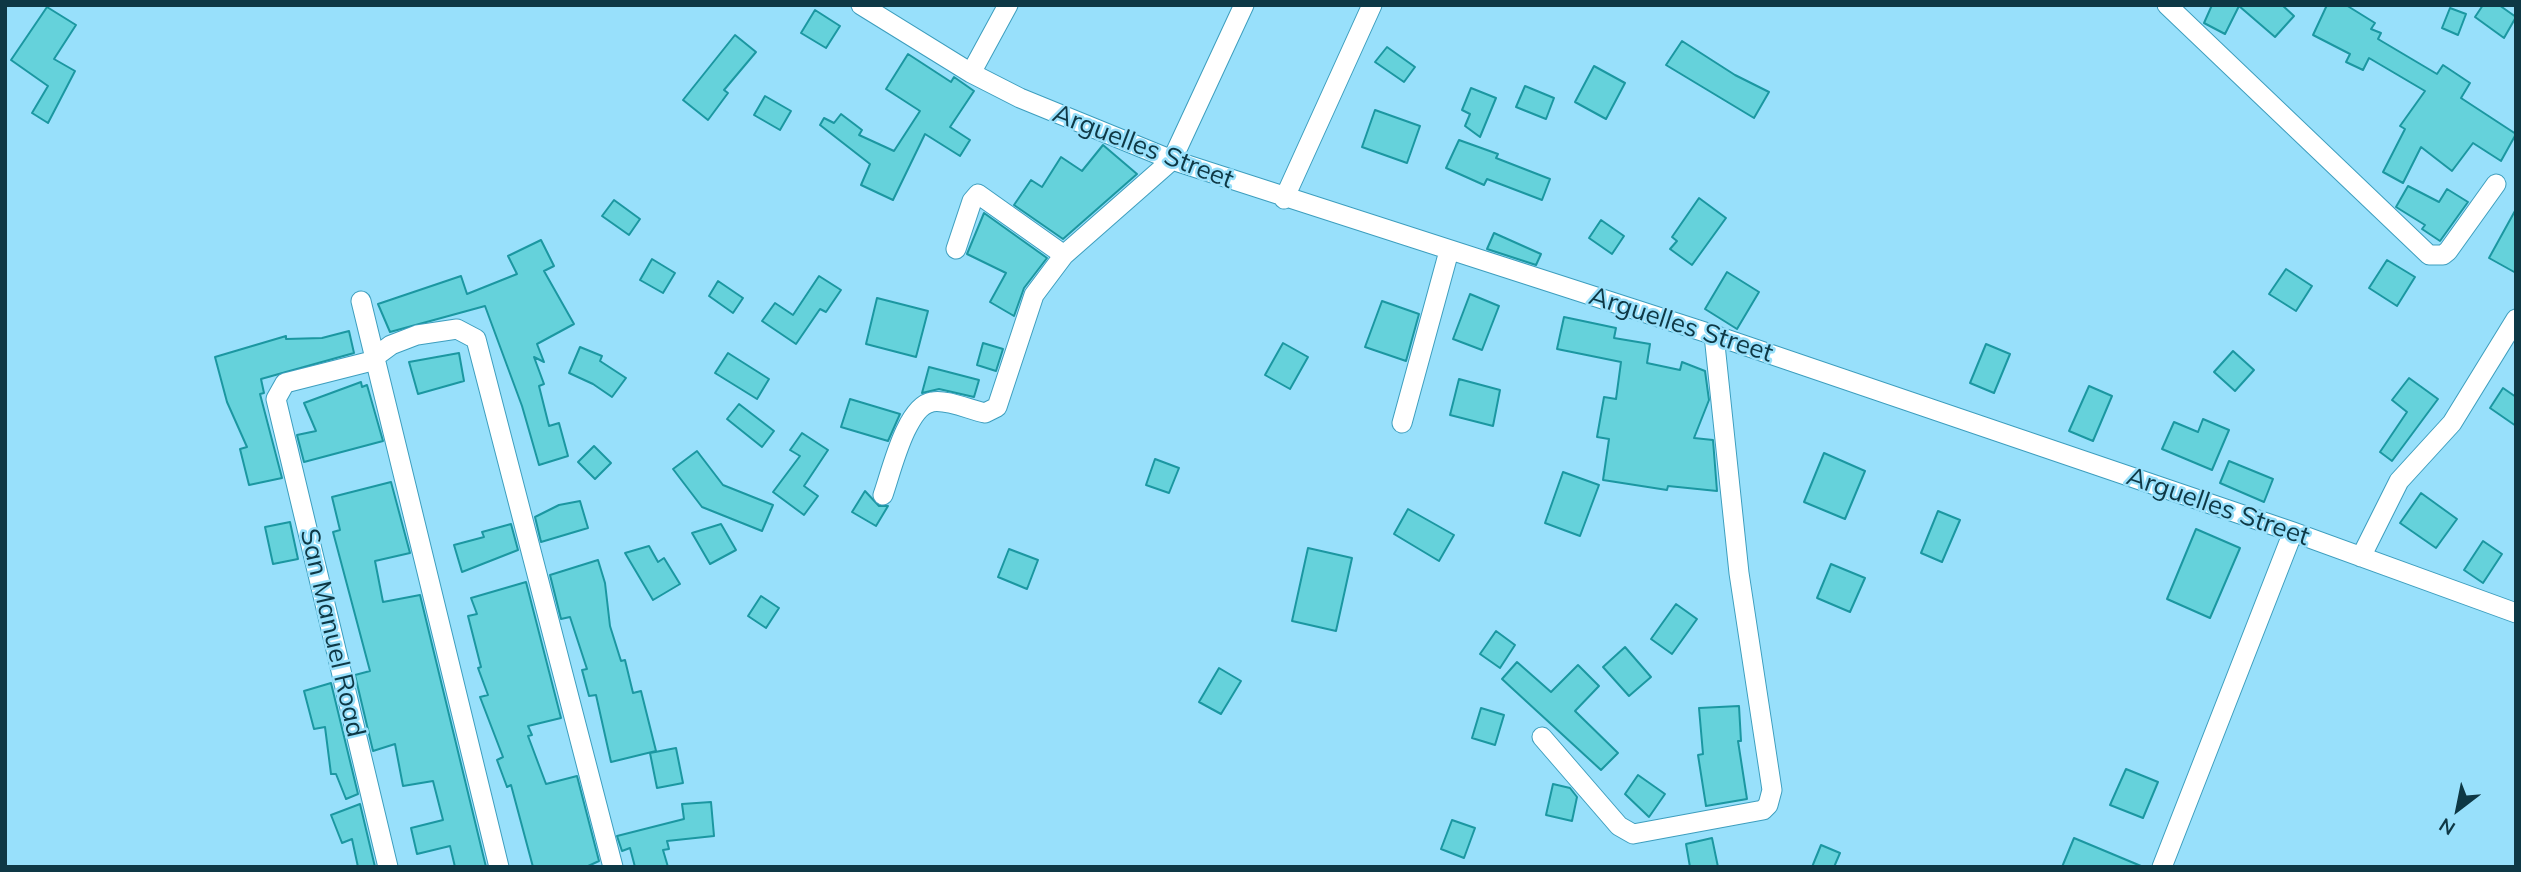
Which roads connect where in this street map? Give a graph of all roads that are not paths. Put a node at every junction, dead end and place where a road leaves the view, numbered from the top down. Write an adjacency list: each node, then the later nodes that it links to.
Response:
1 (862, 5): 6 (street, Arguelles Street)
2 (1008, 5): 6 (street)
3 (1244, 5): 7 (street)
4 (1372, 5): 9 (street)
5 (2167, 5): 8 (street)
6 (971, 73): 7 (street, Arguelles Street)
7 (1172, 160): 9 (street, Arguelles Street); 12 (street)
8 (2497, 184)
9 (1284, 199): 11 (street, Arguelles Street)
10 (956, 249): 12 (street)
11 (1449, 251): 15 (street, Arguelles Street); 17 (street)
12 (1065, 255): 18 (street)
13 (361, 300): 16 (street)
14 (2516, 319): 20 (street)
15 (1714, 335): 19 (street, Arguelles Street); 22 (street)
16 (376, 356): 23 (street, San Manuel Road); 24 (street); 25 (street)
17 (1402, 423)
18 (883, 495)
19 (2293, 532): 20 (street, Arguelles Street); 26 (street)
20 (2361, 557): 21 (street, Arguelles Street)
21 (2516, 613)
22 (1542, 737)
23 (388, 867)
24 (499, 867)
25 (613, 867)
26 (2162, 867)

